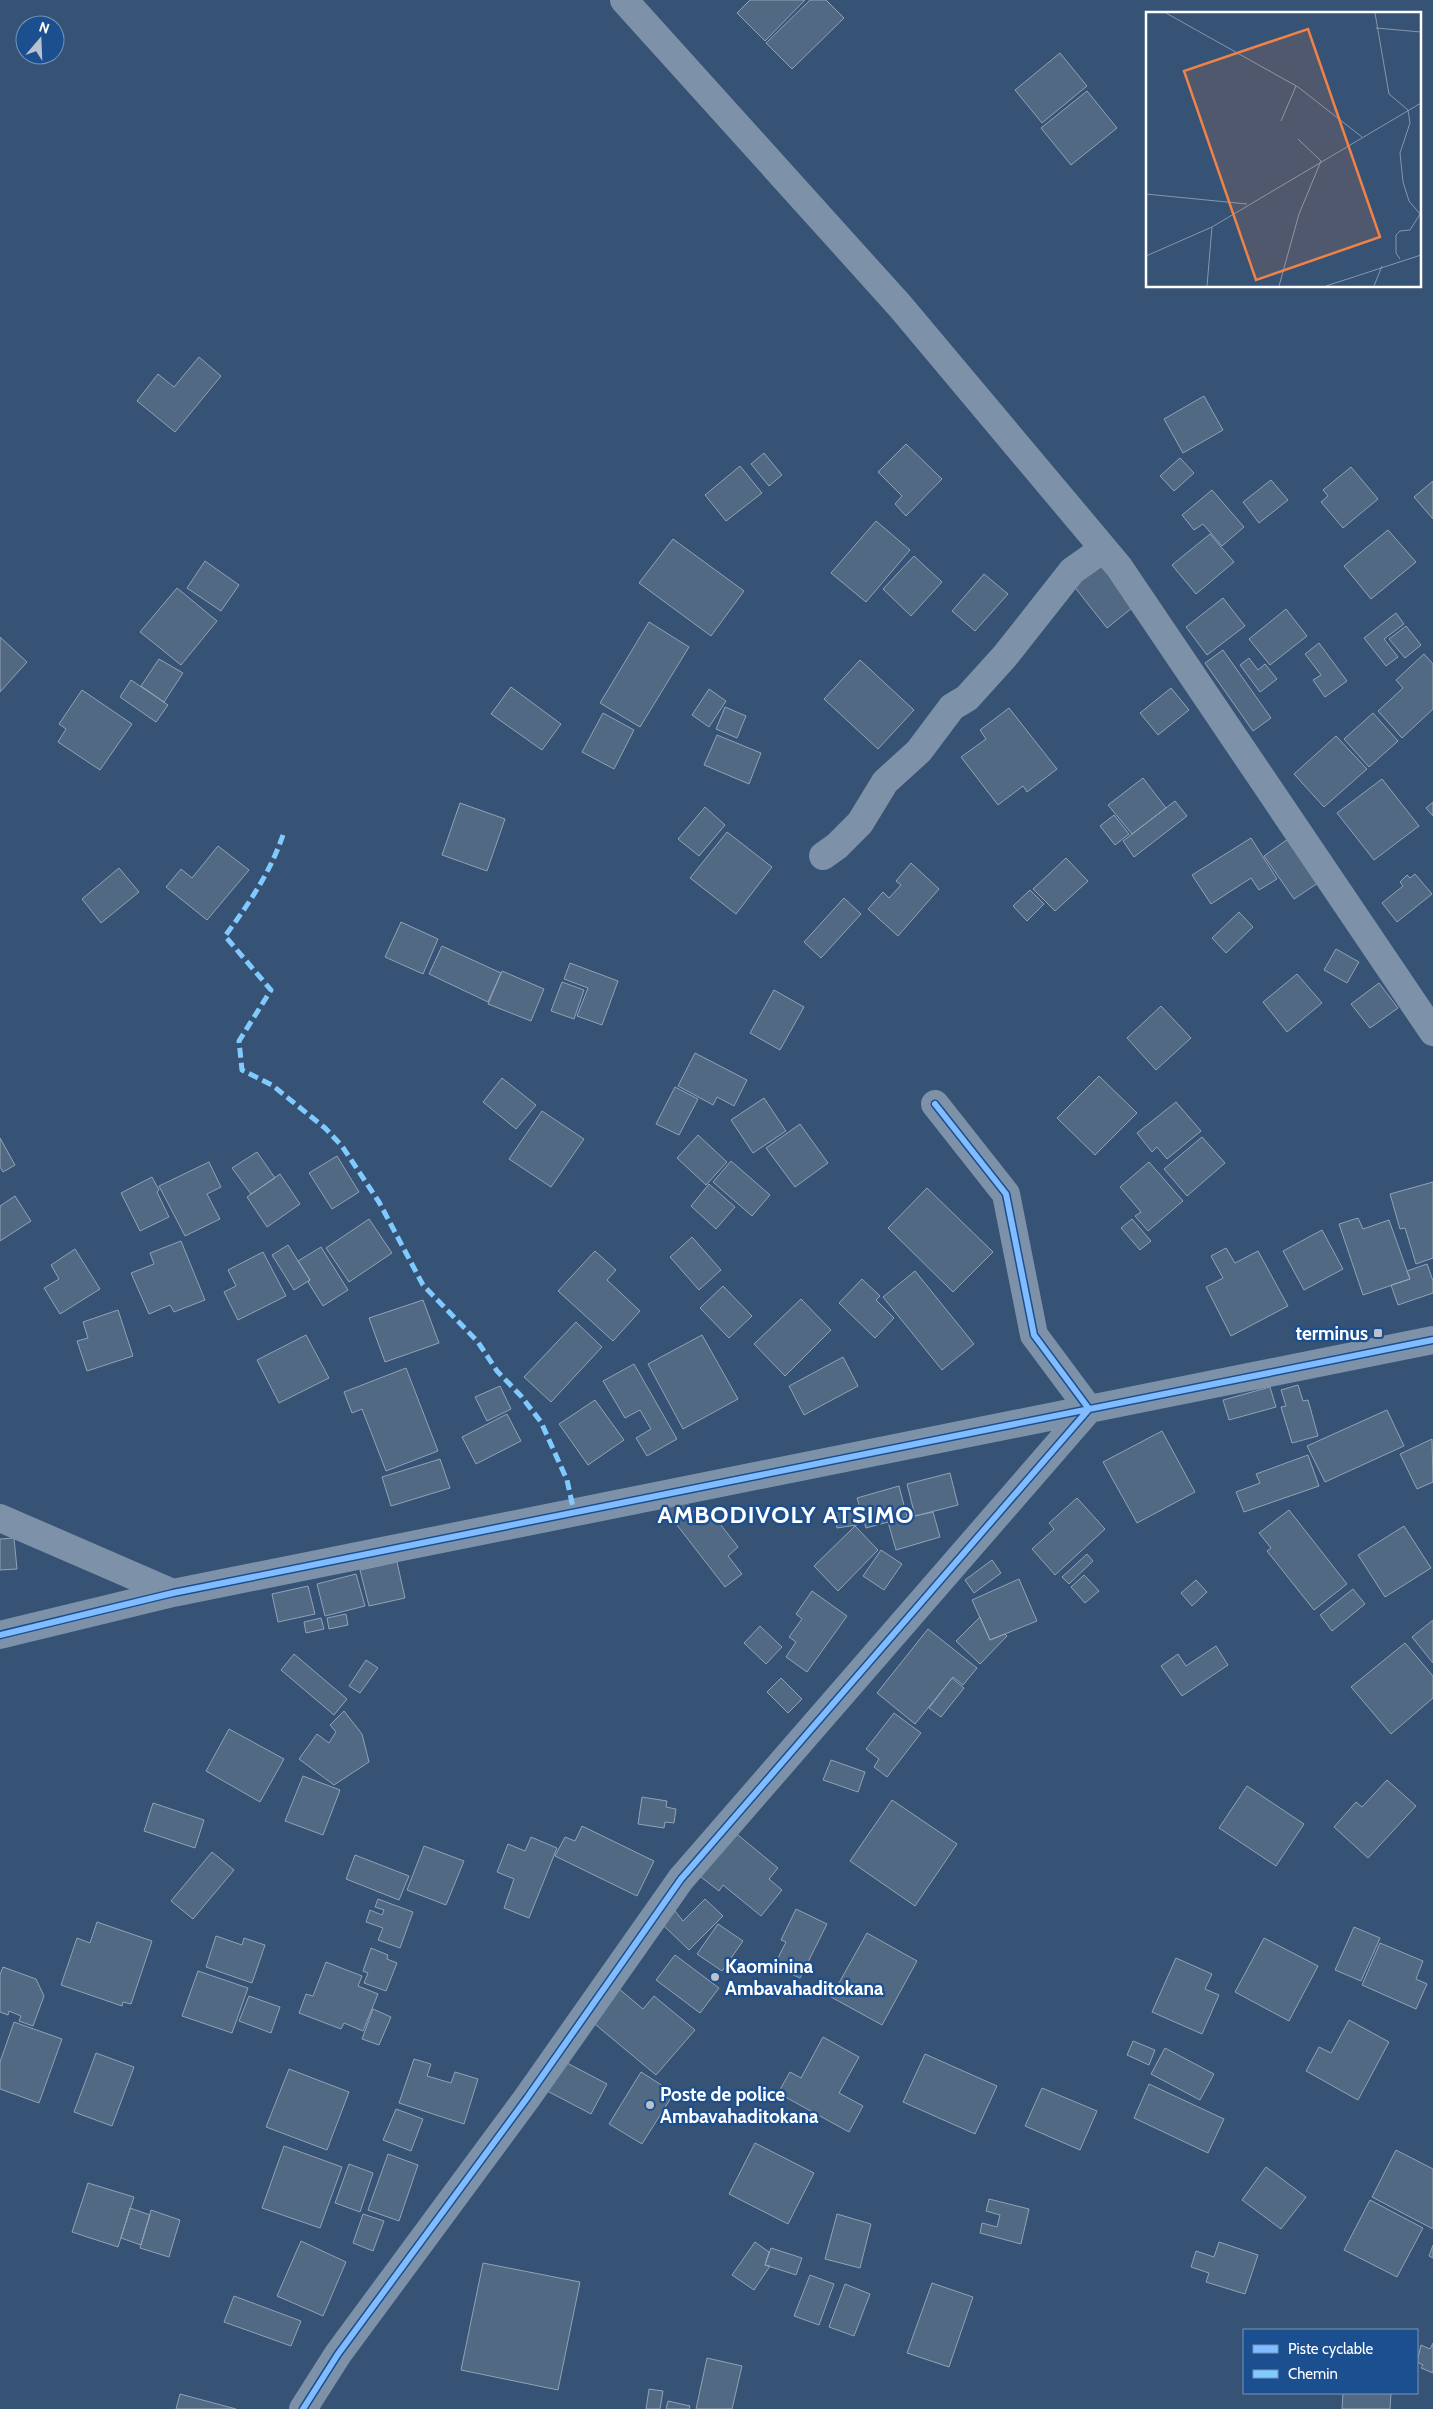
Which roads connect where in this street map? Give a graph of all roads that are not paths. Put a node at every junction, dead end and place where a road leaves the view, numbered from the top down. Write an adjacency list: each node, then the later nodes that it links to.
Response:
1 (624, 0): 2 (street)
2 (1104, 549): 3 (street); 4 (street)
3 (823, 856)
4 (1433, 1032)
5 (935, 1104): 7 (street)
6 (1433, 1340): 7 (street)
7 (1089, 1409): 9 (street); 11 (street)
8 (0, 1518): 9 (street)
9 (173, 1593): 10 (street)
10 (0, 1635)
11 (303, 2409)

